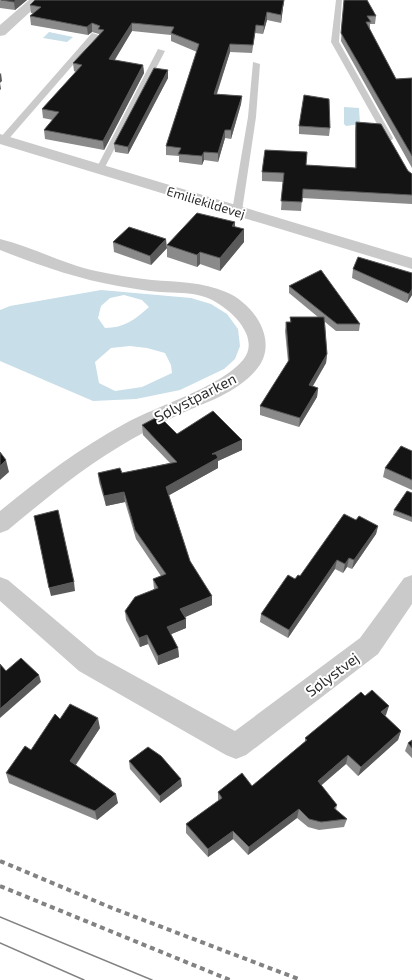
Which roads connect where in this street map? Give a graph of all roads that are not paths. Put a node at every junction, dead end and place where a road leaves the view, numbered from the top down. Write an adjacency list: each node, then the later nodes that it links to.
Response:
1 (37, 0): 3 (street)
2 (339, 0): 8 (lane)
3 (0, 32)
4 (95, 35): 7 (lane)
5 (161, 51): 9 (lane)
6 (256, 64): 10 (lane)
7 (1, 140): 9 (street, Emiliekildevej)
8 (393, 145)
9 (100, 169): 10 (street, Emiliekildevej)
10 (237, 211): 12 (street, Emiliekildevej)
11 (0, 244): 13 (street, Sølystparken)
12 (411, 262)
13 (0, 524)
14 (412, 585): 15 (street, Sølystvej)
15 (0, 587)

